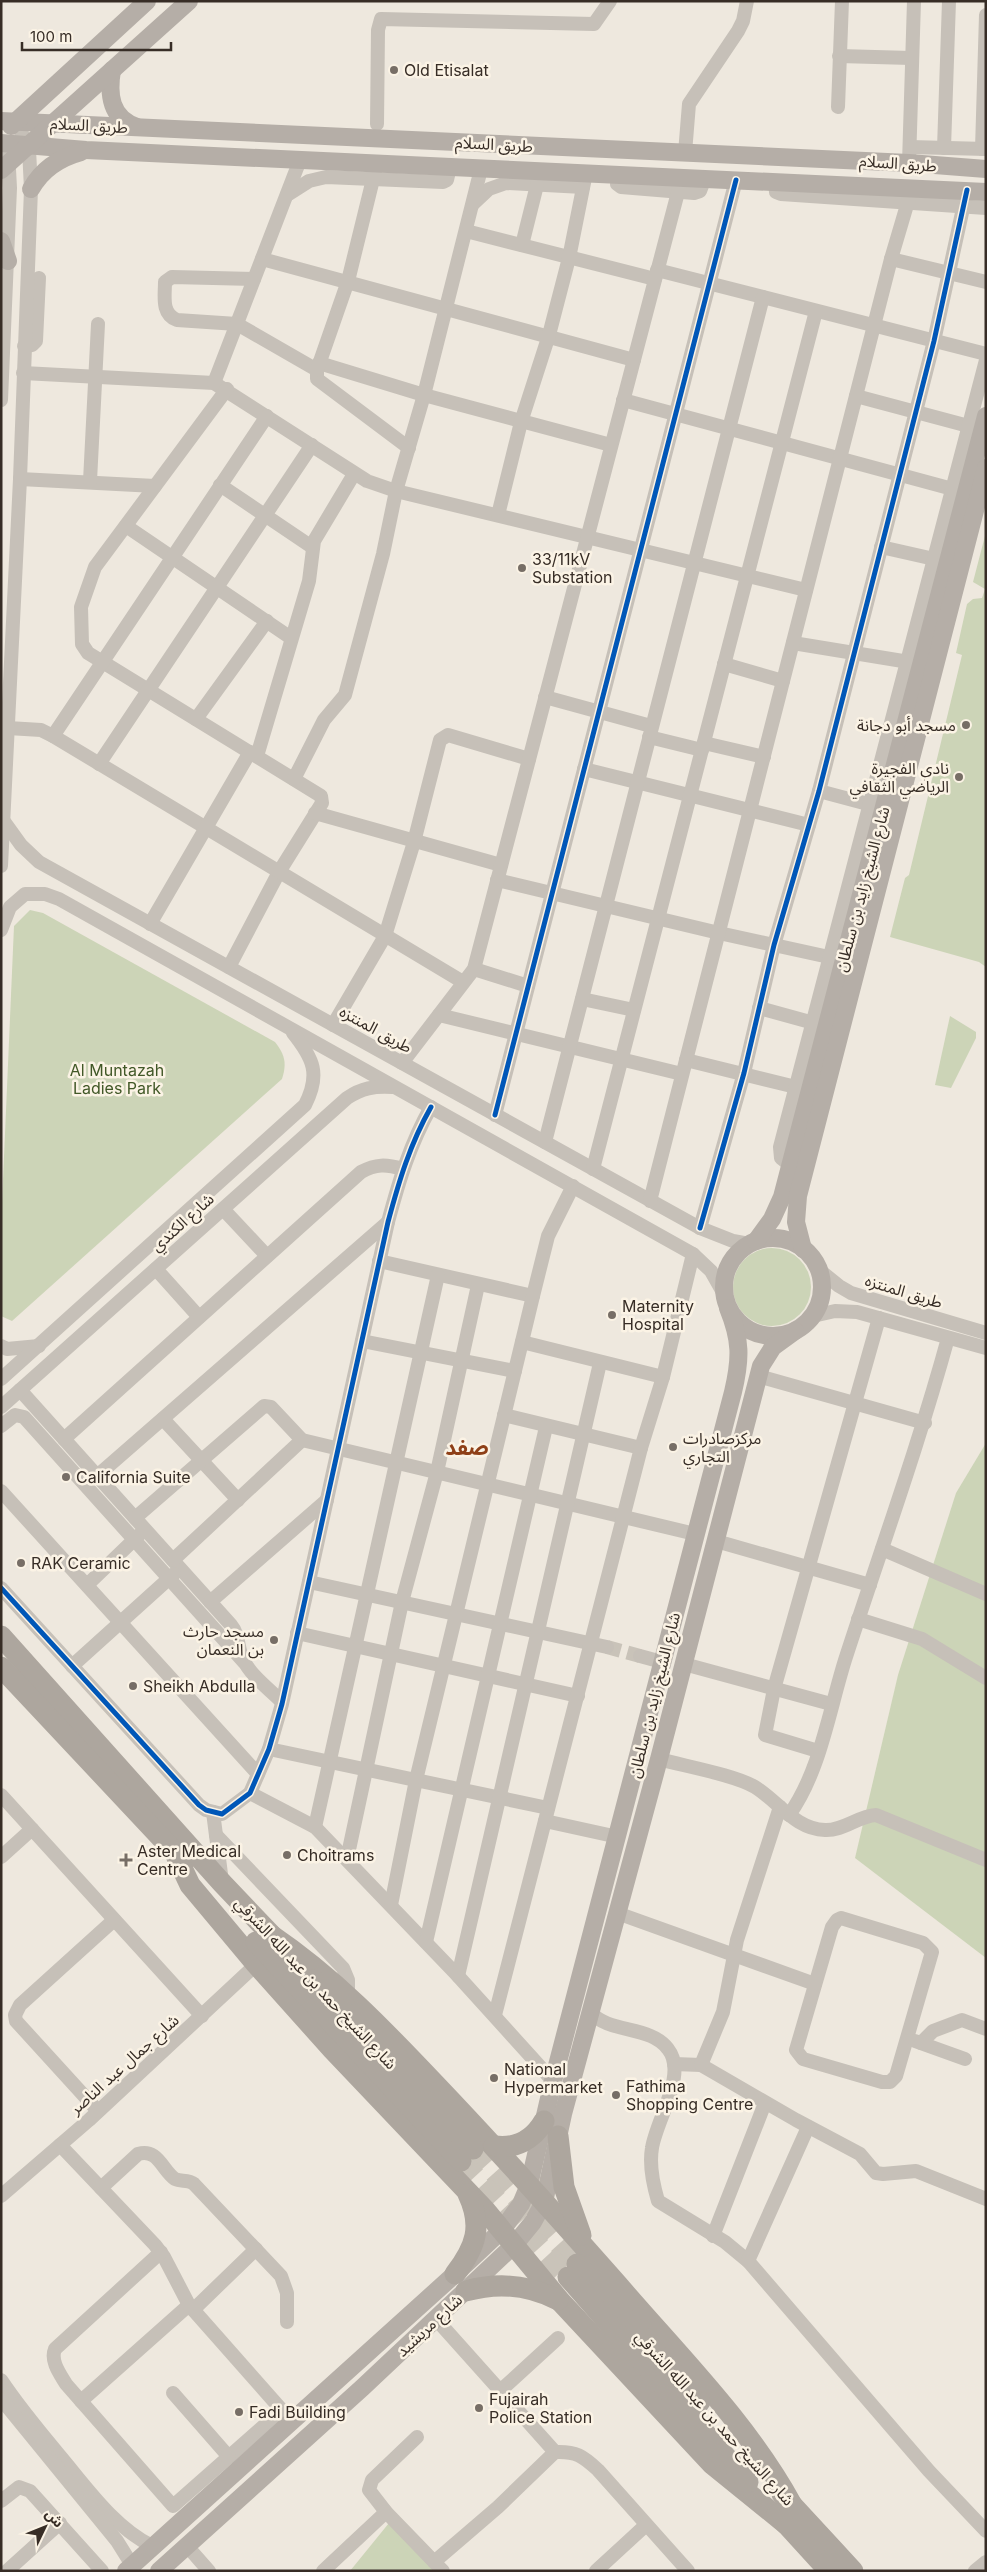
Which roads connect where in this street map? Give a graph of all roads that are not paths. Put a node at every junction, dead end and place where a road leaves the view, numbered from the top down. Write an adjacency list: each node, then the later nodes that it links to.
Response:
1 (147, 1): 14 (main road)
2 (189, 1): 11 (main road)
3 (610, 1): 16 (street)
4 (747, 1): 24 (street)
5 (842, 1): 9 (street)
6 (914, 1): 10 (street)
7 (949, 1): 21 (street)
8 (986, 15): 12 (street)
9 (840, 56): 10 (street); 13 (street)
10 (911, 58): 25 (street)
11 (112, 70): 15 (main road); 17 (main road)
12 (985, 86): 22 (street)
13 (838, 107)
14 (6, 119): 15 (main road, طريق السلام); 18 (main road); 20 (street)
15 (52, 124): 17 (main road, طريق السلام); 20 (main road)
16 (377, 124)
17 (139, 128): 24 (main road, طريق السلام)
18 (1, 137)
19 (1, 143): 20 (main road, طريق السلام)
20 (28, 146): 23 (main road, طريق السلام); 27 (main road); 36 (street)
21 (944, 148): 22 (street); 25 (street)
22 (984, 149)
23 (86, 150): 26 (main road, طريق السلام); 36 (main road)
24 (685, 152): 25 (main road, طريق السلام)
25 (909, 155): 29 (main road, طريق السلام)
26 (300, 160): 30 (main road, طريق السلام); 38 (street)
27 (3, 162): 49 (street)
28 (482, 168): 30 (main road, طريق السلام); 31 (main road, طريق السلام); 41 (street)
29 (986, 169)
30 (374, 171): 38 (street); 54 (street)
31 (507, 176): 32 (main road, طريق السلام); 34 (street); 41 (street)
32 (585, 180): 34 (street); 35 (main road, طريق السلام); 46 (street)
33 (736, 180): 35 (main road, طريق السلام); 39 (main road, طريق السلام); 56 (street)
34 (537, 184): 45 (street)
35 (679, 184): 50 (street)
36 (31, 189): 65 (street)
37 (986, 192): 40 (main road, طريق السلام)
38 (286, 195): 47 (street)
39 (910, 195): 40 (main road, طريق السلام); 48 (street)
40 (965, 198): 42 (street); 51 (street)
41 (472, 204): 43 (street)
42 (986, 208)
43 (466, 231): 45 (street); 58 (street)
44 (1, 241): 49 (main road)
45 (522, 245): 46 (street)
46 (569, 258): 50 (street); 63 (street)
47 (262, 259): 53 (street); 54 (street)
48 (891, 259): 51 (street); 62 (street)
49 (8, 261): 75 (street)
50 (656, 274): 56 (street); 67 (street)
51 (947, 274): 55 (street); 64 (street)
52 (39, 278): 65 (street)
53 (254, 279): 61 (street); 61 (street)
54 (348, 281): 58 (street); 69 (street)
55 (986, 282)
56 (709, 283): 57 (street); 78 (street)
57 (762, 297): 59 (street); 82 (street)
58 (447, 309): 63 (street); 73 (street)
59 (816, 311): 62 (street); 83 (street)
60 (98, 324): 71 (street)
61 (236, 324): 69 (street); 72 (street)
62 (874, 326): 64 (street); 74 (street)
63 (548, 335): 67 (street); 80 (street)
64 (934, 341): 66 (street); 77 (street)
65 (24, 346): 70 (street)
66 (986, 354)
67 (634, 360): 76 (street)
68 (986, 360): 81 (street)
69 (318, 367): 73 (street); 86 (street)
70 (23, 373): 71 (street); 91 (street)
71 (95, 375): 72 (street); 92 (street)
72 (220, 386): 79 (street); 94 (street)
73 (424, 395): 80 (street); 86 (street)
74 (856, 396): 77 (street); 87 (street)
75 (1, 400)
76 (623, 400): 78 (street); 85 (street)
77 (914, 412): 81 (street); 90 (street)
78 (675, 414): 82 (street); 103 (street)
79 (267, 416): 84 (street); 93 (street)
80 (521, 422): 85 (street); 98 (street)
81 (979, 424): 95 (main road, شارع الشيخ زايد بن سلطان)
82 (729, 429): 83 (street); 106 (street)
83 (782, 443): 87 (street); 107 (street)
84 (312, 445): 89 (street); 97 (street)
85 (611, 445): 100 (street)
86 (409, 448): 96 (street)
87 (840, 458): 90 (street); 109 (street)
88 (986, 468): 95 (main road, شارع الشيخ زايد بن سلطان)
89 (354, 474): 96 (street); 101 (street)
90 (899, 474): 95 (street); 102 (street)
91 (20, 479): 92 (street); 114 (street)
92 (90, 481): 94 (street)
93 (220, 485): 97 (street); 104 (street)
94 (155, 486): 99 (street)
95 (971, 489): 105 (main road, شارع الشيخ زايد بن سلطان); 190 (main road, شارع الشيخ زايد بن سلطان)
96 (396, 490): 98 (street); 133 (street)
97 (265, 514): 101 (street); 108 (street)
98 (498, 515): 100 (street)
99 (126, 526): 104 (street); 116 (street)
100 (587, 537): 103 (street); 121 (street)
101 (312, 547): 112 (street)
102 (880, 547): 105 (street); 115 (street)
103 (640, 550): 106 (street); 122 (street)
104 (172, 557): 108 (street); 116 (street)
105 (941, 561): 117 (main road, شارع الشيخ زايد بن سلطان)
106 (694, 563): 107 (street); 125 (street)
107 (747, 576): 109 (street); 118 (street)
108 (216, 587): 110 (street); 120 (street)
109 (806, 590): 113 (street)
110 (267, 621): 112 (street); 123 (street)
111 (1, 637): 114 (street)
112 (291, 638): 128 (street)
113 (793, 643): 115 (street); 119 (street)
114 (12, 649): 124 (street)
115 (854, 654): 117 (street); 135 (street)
116 (101, 662): 120 (street); 126 (street)
117 (914, 663): 137 (main road, شارع الشيخ زايد بن سلطان)
118 (724, 664): 119 (street); 127 (street)
119 (783, 681): 129 (street)
120 (148, 690): 123 (street); 131 (street)
121 (545, 697): 122 (street); 130 (street)
122 (599, 712): 125 (street); 132 (street)
123 (196, 719): 128 (street)
124 (8, 728): 126 (street); 140 (street)
125 (650, 732): 127 (street); 134 (street)
126 (53, 736): 131 (street)
127 (703, 746): 129 (street); 136 (street)
128 (253, 754): 133 (street); 142 (street)
129 (764, 757): 138 (street)
130 (529, 759): 143 (street); 144 (street)
131 (99, 764): 142 (street)
132 (584, 769): 134 (street); 148 (street)
133 (294, 779): 139 (street)
134 (638, 782): 136 (street); 150 (street)
135 (819, 791): 137 (street); 141 (street)
136 (690, 795): 138 (street); 152 (street)
137 (877, 807): 158 (main road, شارع الشيخ زايد بن سلطان)
138 (750, 810): 141 (street); 155 (street)
139 (315, 813): 143 (street); 146 (street)
140 (3, 820): 145 (street); 149 (street, طريق المنتزه)
141 (809, 825): 157 (street)
142 (207, 829): 146 (street); 153 (street)
143 (414, 842): 144 (street); 156 (street)
144 (501, 865): 147 (street)
145 (1, 866)
146 (279, 872): 156 (street); 159 (street)
147 (497, 880): 148 (street); 160 (street)
148 (552, 893): 150 (street); 162 (street)
149 (102, 897): 151 (street); 153 (street, طريق المنتزه)
150 (606, 906): 152 (street); 163 (street)
151 (89, 916): 154 (street); 169 (street)
152 (658, 919): 155 (street); 165 (street)
153 (150, 924): 159 (street, طريق المنتزه)
154 (1, 930)
155 (719, 933): 157 (street); 173 (street)
156 (386, 936): 161 (street); 167 (street)
157 (774, 945): 158 (street); 164 (street)
158 (837, 958): 168 (main road, شارع الشيخ زايد بن سلطان)
159 (228, 967): 167 (street, طريق المنتزه)
160 (474, 969): 161 (street); 162 (street)
161 (463, 982): 166 (street)
162 (528, 986): 170 (street)
163 (582, 999): 165 (street); 171 (street)
164 (759, 1008): 168 (street); 175 (street)
165 (634, 1010): 172 (street)
166 (439, 1015): 170 (street); 174 (street)
167 (334, 1025): 174 (street, طريق المنتزه)
168 (820, 1025): 178 (main road, شارع الشيخ زايد بن سلطان)
169 (288, 1027): 177 (street); 203 (street, شارع الكندي)
170 (516, 1033): 171 (street); 180 (street)
171 (569, 1048): 172 (street); 181 (street)
172 (621, 1060): 176 (street); 183 (street)
173 (686, 1060): 175 (street); 176 (street)
174 (402, 1063): 180 (street, طريق المنتزه)
175 (744, 1073): 178 (street); 188 (street)
176 (682, 1074): 185 (street)
177 (396, 1087): 179 (street); 186 (street, شارع الكندي)
178 (803, 1088): 189 (main road, شارع الشيخ زايد بن سلطان)
179 (431, 1107): 182 (street); 184 (street)
180 (495, 1115): 181 (street, طريق المنتزه)
181 (545, 1142): 183 (street, طريق المنتزه)
182 (402, 1169): 187 (street); 192 (street)
183 (593, 1169): 185 (street, طريق المنتزه)
184 (573, 1186): 191 (street); 198 (street)
185 (650, 1200): 188 (street, طريق المنتزه)
186 (224, 1209): 192 (street); 194 (street, شارع الكندي)
187 (388, 1222): 193 (street); 224 (street)
188 (700, 1228): 189 (street, طريق المنتزه)
189 (752, 1242): 190 (main road); 199 (main road)
190 (803, 1249): 195 (main road)
191 (694, 1254): 199 (street); 218 (street)
192 (267, 1256): 201 (street)
193 (379, 1261): 196 (street); 208 (street)
194 (156, 1269): 201 (street); 207 (street, شارع الكندي)
195 (818, 1270): 200 (main road); 205 (street, طريق المنتزه)
196 (438, 1275): 197 (street); 213 (street)
197 (478, 1285): 198 (street); 214 (street)
198 (533, 1296): 209 (street)
199 (726, 1301): 204 (main road); 246 (main road, شارع الشيخ زايد بن سلطان)
200 (813, 1316): 202 (street, طريق المنتزه); 204 (main road)
201 (199, 1317): 229 (street)
202 (878, 1318): 206 (street, طريق المنتزه); 221 (street)
203 (62, 1325): 207 (street); 211 (street, شارع الكندي)
204 (795, 1331): 217 (main road, شارع الشيخ زايد بن سلطان)
205 (986, 1333)
206 (948, 1338): 212 (street, طريق المنتزه); 225 (street)
207 (76, 1341): 220 (street, شارع الكندي)
208 (362, 1341): 213 (street); 231 (street)
209 (522, 1342): 215 (street); 216 (street)
210 (1, 1346): 211 (street)
211 (39, 1346): 219 (street, شارع الكندي)
212 (986, 1348)
213 (420, 1353): 214 (street); 234 (street)
214 (460, 1360): 216 (street); 235 (street)
215 (600, 1363): 218 (street); 228 (street)
216 (515, 1371): 223 (street)
217 (758, 1376): 221 (street); 248 (main road, شارع الشيخ زايد بن سلطان)
218 (663, 1377): 232 (street)
219 (1, 1379)
220 (20, 1390): 222 (street, شارع الكندي); 229 (street)
221 (855, 1403): 225 (street); 251 (street)
222 (1, 1407)
223 (504, 1416): 227 (street); 237 (street)
224 (162, 1419): 233 (street); 236 (street)
225 (925, 1423): 249 (street)
226 (1, 1426): 247 (street)
227 (546, 1427): 228 (street); 239 (street)
228 (584, 1436): 232 (street); 242 (street)
229 (64, 1439): 236 (street)
230 (302, 1440): 231 (street); 233 (street); 240 (street)
231 (338, 1447): 234 (street); 241 (street)
232 (641, 1448): 243 (street)
233 (201, 1460): 240 (street); 244 (street)
234 (396, 1461): 235 (street); 257 (street)
235 (437, 1472): 237 (street); 261 (street)
236 (97, 1476): 244 (street)
237 (488, 1484): 239 (street); 262 (street)
238 (1, 1491): 254 (street)
239 (530, 1494): 242 (street); 265 (street)
240 (238, 1500): 250 (street)
241 (327, 1500): 253 (street); 260 (street)
242 (568, 1504): 243 (street); 266 (street)
243 (624, 1516): 246 (street); 269 (street)
244 (135, 1518): 245 (street)
245 (146, 1530): 247 (street); 250 (street)
246 (696, 1534): 274 (main road, شارع الشيخ زايد بن سلطان)
247 (134, 1541): 252 (street); 254 (street)
248 (716, 1541): 251 (street); 276 (main road, شارع الشيخ زايد بن سلطان)
249 (882, 1549): 255 (street); 258 (street)
250 (177, 1564): 252 (street); 260 (street)
251 (808, 1569): 255 (street); 283 (street)
252 (168, 1579): 264 (street); 275 (street)
253 (309, 1582): 257 (street); 267 (street)
254 (87, 1585): 264 (street)
255 (870, 1585): 263 (street)
256 (1, 1588): 259 (street)
257 (366, 1594): 261 (street); 270 (street)
258 (986, 1594)
259 (6, 1597): 277 (street)
260 (210, 1602): 275 (street)
261 (402, 1602): 262 (street); 272 (street)
262 (456, 1614): 265 (street); 278 (street)
263 (858, 1619): 281 (street); 286 (street)
264 (121, 1622): 277 (street); 292 (street)
265 (500, 1623): 266 (street); 280 (street)
266 (538, 1632): 269 (street); 282 (street)
267 (297, 1633): 270 (street); 285 (street)
268 (1, 1636): 308 (highway, شارع الشيخ حمد بن عبد الله الشرقي)
269 (592, 1643): 271 (street); 284 (street)
270 (355, 1646): 272 (street); 290 (street)
271 (607, 1647)
272 (390, 1654): 278 (street); 291 (street)
273 (640, 1656): 274 (street)
274 (662, 1662): 304 (main road, شارع الشيخ زايد بن سلطان)
275 (246, 1664): 285 (street)
276 (684, 1664): 283 (street); 289 (main road, شارع الشيخ زايد بن سلطان)
277 (72, 1666): 299 (street)
278 (444, 1666): 280 (street); 293 (street)
279 (1, 1667): 313 (highway, شارع الشيخ حمد بن عبد الله الشرقي)
280 (488, 1676): 282 (street); 294 (street)
281 (986, 1678)
282 (526, 1684): 284 (street); 297 (street)
283 (774, 1689): 286 (street); 288 (street)
284 (578, 1696): 300 (street)
285 (281, 1701): 287 (street)
286 (831, 1704): 288 (street)
287 (270, 1749): 290 (street); 292 (street)
288 (818, 1751): 298 (street)
289 (659, 1759): 298 (street); 310 (main road, شارع الشيخ زايد بن سلطان)
290 (329, 1762): 291 (street); 301 (street)
291 (366, 1769): 293 (street); 306 (street)
292 (258, 1774): 295 (street)
293 (416, 1780): 294 (street); 309 (street)
294 (461, 1790): 297 (street); 312 (street)
295 (250, 1793): 299 (street); 301 (street)
296 (1, 1795): 302 (street)
297 (500, 1798): 300 (street); 317 (street)
298 (785, 1811): 307 (street); 315 (street)
299 (213, 1812): 303 (street)
300 (547, 1814): 304 (street); 321 (street)
301 (316, 1827): 306 (street)
302 (32, 1829): 305 (street); 311 (street)
303 (216, 1835): 308 (street); 314 (street)
304 (618, 1837): 329 (main road, شارع الشيخ زايد بن سلطان)
305 (1, 1856)
306 (347, 1859): 309 (street)
307 (986, 1860)
308 (222, 1883): 313 (highway, شارع الشيخ حمد بن عبد الله الشرقي)
309 (391, 1905): 312 (street)
310 (617, 1913): 315 (street); 320 (main road, شارع الشيخ زايد بن سلطان)
311 (114, 1920): 322 (street); 331 (street)
312 (426, 1942): 317 (street)
313 (265, 1951): 316 (highway); 322 (street, شارع جمال عبد الناصر); 336 (highway, شارع الشيخ حمد بن عبد الله الشرقي); 338 (highway)
314 (326, 1951): 316 (street); 319 (street)
315 (734, 1956): 318 (street); 328 (street)
316 (326, 1975): 319 (highway)
317 (458, 1976): 321 (street)
318 (815, 1984): 324 (street); 324 (street)
319 (348, 1994): 335 (highway)
320 (590, 2012): 327 (street); 333 (main road, شارع مريشيد)
321 (495, 2015): 329 (street)
322 (202, 2016): 331 (street, شارع جمال عبد الناصر)
323 (986, 2029): 325 (street)
324 (907, 2038): 325 (street)
325 (921, 2043): 326 (street)
326 (965, 2059)
327 (674, 2064): 328 (street); 344 (street)
328 (701, 2065): 330 (street)
329 (553, 2081): 333 (main road, شارع مريشيد)
330 (765, 2103): 332 (street); 344 (street)
331 (98, 2111): 334 (street, شارع جمال عبد الناصر)
332 (808, 2127): 341 (street); 347 (street)
333 (551, 2129): 335 (highway); 337 (main road, شارع مريشيد); 342 (main road, شارع مريشيد); 348 (highway)
334 (60, 2146): 339 (street); 340 (street, شارع جمال عبد الناصر)
335 (494, 2146): 337 (highway)
336 (467, 2155)
337 (529, 2185): 342 (highway); 343 (main road, شارع مريشيد)
338 (463, 2186): 343 (highway); 349 (highway)
339 (101, 2188): 345 (street); 346 (street)
340 (1, 2196)
341 (986, 2199)
342 (540, 2210): 343 (main road, شارع مريشيد); 343 (main road); 348 (highway)
343 (510, 2229): 349 (main road, شارع مريشيد); 350 (highway)
344 (713, 2236): 347 (street)
345 (256, 2249): 351 (street); 353 (street)
346 (161, 2252): 351 (street); 359 (street)
347 (748, 2260): 372 (street)
348 (580, 2266): 369 (highway, شارع الشيخ حمد بن عبد الله الشرقي); 369 (highway)
349 (461, 2282): 350 (highway); 352 (main road, شارع مريشيد); 360 (main road, شارع مريشيد)
350 (560, 2300): 369 (highway)
351 (191, 2308): 359 (street); 360 (street)
352 (436, 2319): 356 (street); 366 (main road, شارع مريشيد)
353 (287, 2322)
354 (558, 2338): 356 (street)
355 (1, 2380): 373 (street)
356 (500, 2391): 363 (street)
357 (173, 2393): 364 (street)
358 (1, 2399): 377 (street)
359 (81, 2401): 365 (street)
360 (287, 2416): 362 (main road, شارع مريشيد); 364 (street)
361 (417, 2437): 368 (street)
362 (269, 2443): 365 (main road, شارع مريشيد); 366 (main road)
363 (555, 2452): 371 (street); 376 (street)
364 (229, 2457): 365 (street)
365 (193, 2500): 373 (main road, شارع مريشيد); 378 (main road)
366 (238, 2500): 374 (main road, شارع مريشيد)
367 (1, 2501): 370 (street)
368 (386, 2512): 376 (street); 382 (street)
369 (789, 2514): 385 (highway, شارع الشيخ حمد بن عبد الله الشرقي); 386 (highway, شارع الشيخ حمد بن عبد الله الشرقي)
370 (60, 2523): 379 (street); 380 (street)
371 (646, 2525): 383 (street); 384 (street)
372 (986, 2531)
373 (152, 2546): 377 (main road, شارع مريشيد)
374 (186, 2546): 378 (main road, شارع مريشيد); 381 (street)
375 (986, 2562): 387 (street)
376 (439, 2566)
377 (129, 2568)
378 (162, 2569)
379 (7, 2571)
380 (102, 2571)
381 (208, 2571)
382 (323, 2571)
383 (596, 2571)
384 (688, 2571)
385 (829, 2571)
386 (853, 2571)
387 (975, 2571)

